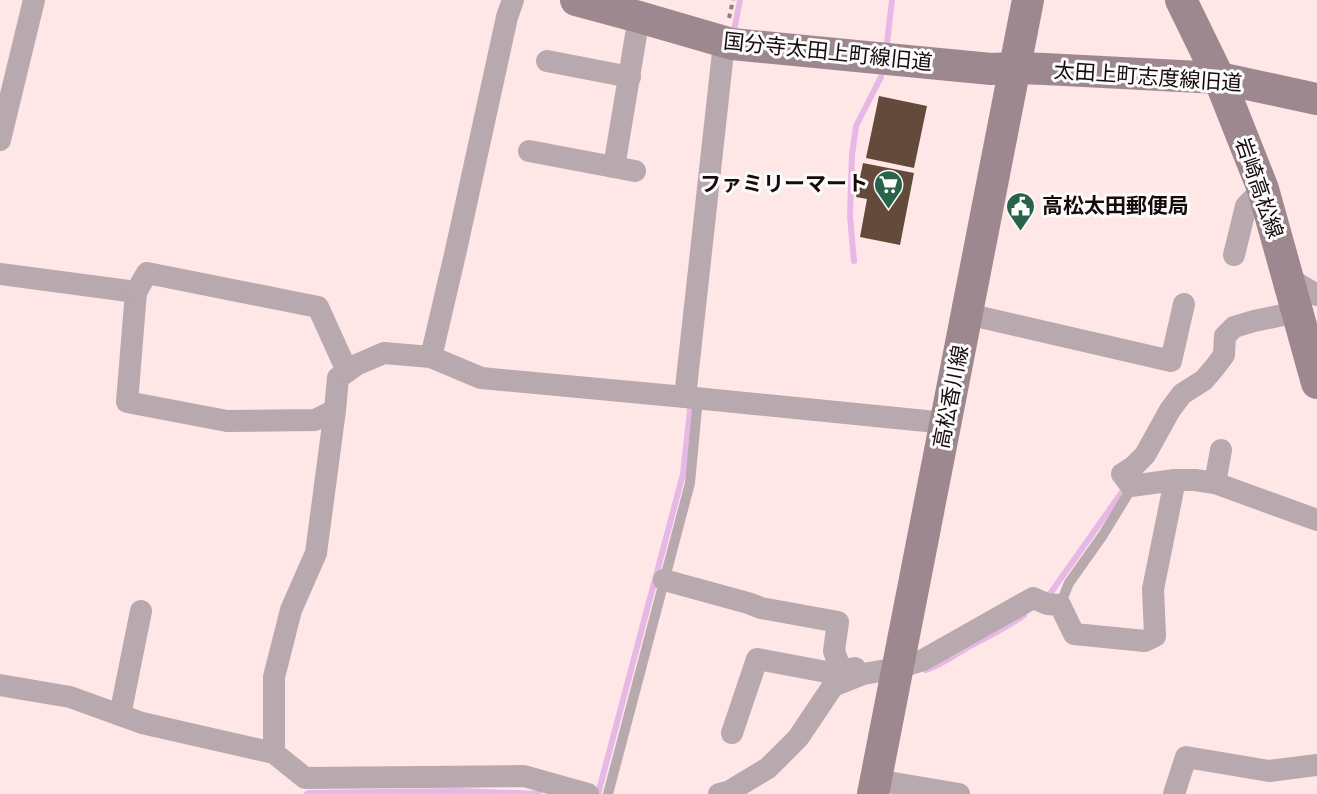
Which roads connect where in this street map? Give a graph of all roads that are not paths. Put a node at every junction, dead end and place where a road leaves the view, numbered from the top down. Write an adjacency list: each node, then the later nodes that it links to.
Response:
1 (34, 0): 13 (street)
2 (513, 0): 22 (street)
3 (576, 0): 6 (main road, 国分寺太田上町線旧道)
4 (1028, 0): 9 (main road, 高松香川線)
5 (1181, 0): 11 (main road, 岩崎高松線)
6 (639, 17): 7 (main road, 国分寺太田上町線旧道); 10 (street)
7 (731, 44): 9 (main road, 国分寺太田上町線旧道); 25 (street)
8 (546, 61): 10 (street)
9 (1014, 68): 11 (main road, 太田上町志度線旧道); 21 (main road, 高松香川線)
10 (630, 76): 14 (street)
11 (1219, 78): 12 (main road, 太田上町志度線旧道); 15 (main road, 岩崎高松線)
12 (1317, 99)
13 (0, 140)
14 (529, 151)
15 (1263, 189): 16 (street); 20 (main road, 岩崎高松線)
16 (1234, 255)
17 (0, 274): 18 (street)
18 (136, 292): 23 (street); 26 (street)
19 (1184, 304): 21 (street)
20 (1307, 304): 24 (main road, 岩崎高松線); 31 (street)
21 (967, 314): 27 (main road, 高松香川線)
22 (431, 357): 23 (street); 25 (street)
23 (347, 371): 26 (street)
24 (1317, 383)
25 (691, 397): 27 (street); 33 (lane)
26 (335, 410): 41 (street)
27 (946, 423): 37 (main road, 高松香川線)
28 (1221, 450): 30 (street)
29 (1175, 480): 30 (street); 31 (street); 34 (street)
30 (1215, 483): 32 (street)
31 (1130, 490): 34 (lane)
32 (1317, 520)
33 (664, 580): 36 (street); 45 (lane)
34 (1048, 603): 37 (street)
35 (141, 611): 39 (street)
36 (841, 671): 37 (street); 40 (street)
37 (898, 672): 43 (main road, 高松香川線); 46 (street)
38 (0, 685): 39 (street)
39 (120, 715): 41 (street)
40 (732, 734)
41 (274, 753): 44 (street)
42 (1317, 765): 48 (street)
43 (875, 787): 47 (street)
44 (588, 794)
45 (608, 794)
46 (719, 794)
47 (959, 794)
48 (1174, 794)

